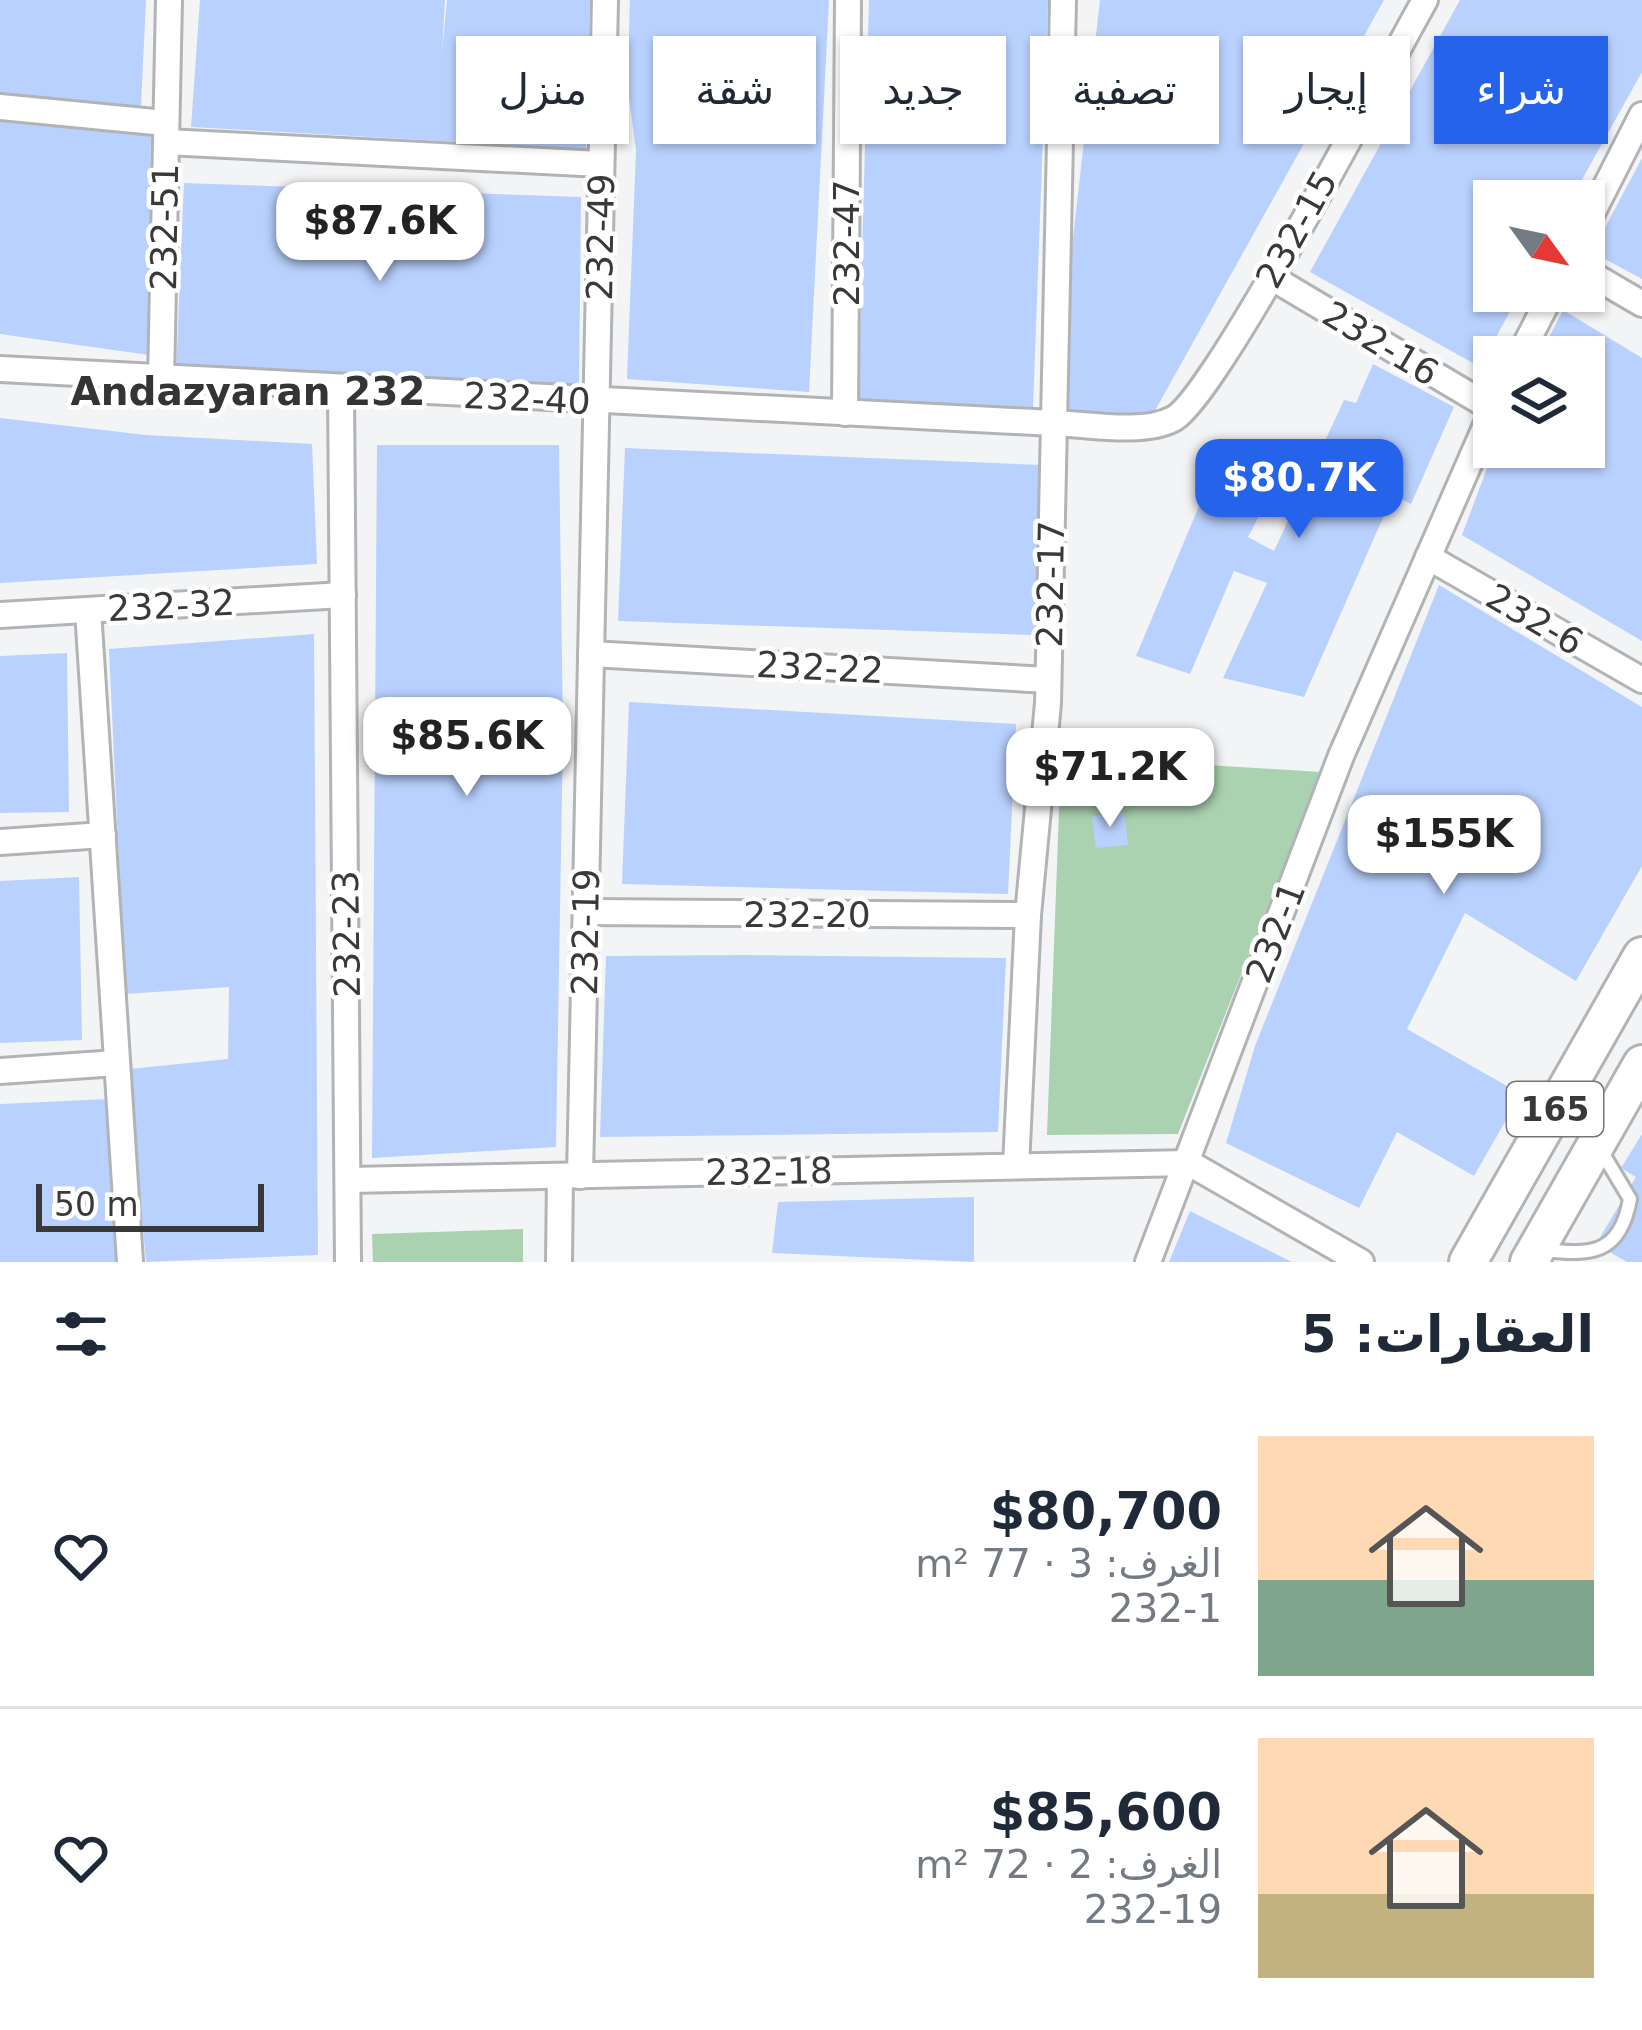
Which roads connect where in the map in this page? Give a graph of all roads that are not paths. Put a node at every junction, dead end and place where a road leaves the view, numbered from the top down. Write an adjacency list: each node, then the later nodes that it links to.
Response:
1 (169, 0): 8 (street, 232-51)
2 (605, 0): 9 (street, 232-49)
3 (848, 0): 19 (street, 232-47)
4 (1063, 0): 20 (street, 232-17)
5 (1425, 0): 11 (street, 232-15)
6 (0, 107): 8 (street)
7 (1642, 115): 10 (street)
8 (165, 133): 9 (street); 15 (street, 232-51)
9 (601, 164): 18 (street, 232-49)
10 (1605, 188)
11 (1269, 276): 17 (street, 232-16); 20 (street, 232-15)
12 (1605, 283): 13 (street)
13 (1642, 304)
14 (0, 369): 15 (street, 232-40)
15 (161, 381): 16 (street, 232-40)
16 (341, 390): 18 (street, 232-40); 23 (street, 232-23)
17 (1473, 396)
18 (597, 401): 19 (street, 232-40); 26 (street, 232-19)
19 (845, 413): 20 (street, 232-40)
20 (1054, 423): 27 (street, 232-17)
21 (1473, 455): 22 (street, 232-1)
22 (1428, 557): 28 (street, 232-6); 38 (street, 232-1)
23 (343, 595): 24 (street, 232-32); 41 (street, 232-23)
24 (88, 610): 25 (street, 232-32); 29 (street)
25 (0, 615)
26 (591, 654): 27 (street, 232-22); 31 (street, 232-19)
27 (1048, 680): 32 (street, 232-17)
28 (1642, 680)
29 (103, 835): 30 (street); 34 (street)
30 (0, 842)
31 (586, 912): 32 (street, 232-20); 40 (street, 232-19)
32 (1028, 915): 39 (street, 232-17)
33 (1642, 956): 48 (main road, 165)
34 (117, 1063): 36 (street); 43 (street)
35 (1642, 1064): 37 (main road, 165)
36 (0, 1071)
37 (1596, 1143): 42 (main road, 165); 42 (lane)
38 (1189, 1162): 39 (street, 232-18); 46 (street, 232-1); 47 (street)
39 (1016, 1166): 40 (street, 232-18)
40 (570, 1176): 41 (street, 232-18); 45 (street, 232-19)
41 (349, 1180): 44 (street, 232-23)
42 (1533, 1256)
43 (130, 1262)
44 (348, 1262)
45 (560, 1262)
46 (1148, 1262)
47 (1360, 1262)
48 (1468, 1262)

